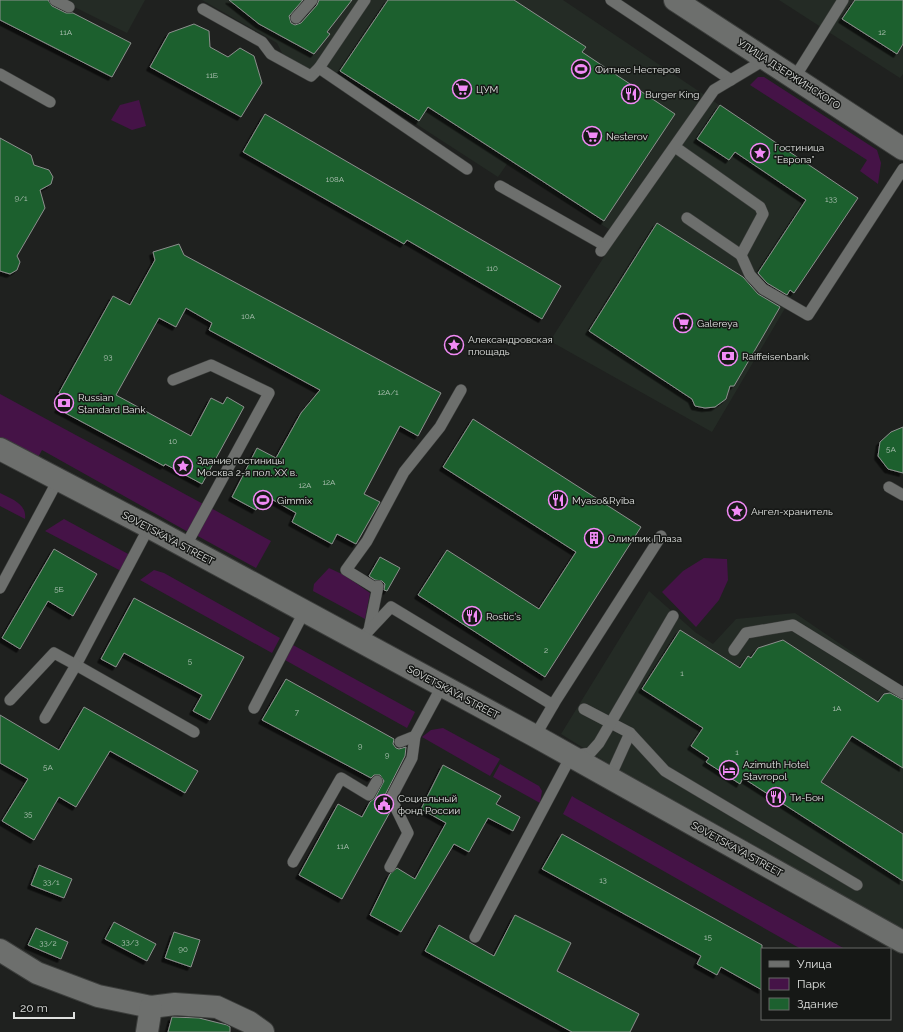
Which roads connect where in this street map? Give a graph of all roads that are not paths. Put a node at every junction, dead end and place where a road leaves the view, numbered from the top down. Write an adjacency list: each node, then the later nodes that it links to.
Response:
1 (55, 0): 7 (lane)
2 (312, 0): 9 (lane)
3 (366, 0): 11 (lane)
4 (611, 0): 14 (lane)
5 (675, 0): 10 (main road, УЛИЦА ДЗЕРЖИНСКОГО)
6 (843, 0): 13 (lane)
7 (69, 7)
8 (203, 9): 11 (lane)
9 (296, 18)
10 (766, 59): 13 (main road, УЛИЦА ДЗЕРЖИНСКОГО); 14 (lane)
11 (319, 68): 18 (lane)
12 (0, 74): 15 (lane)
13 (795, 77): 17 (main road, УЛИЦА ДЗЕРЖИНСКОГО)
14 (731, 80): 16 (lane)
15 (50, 102)
16 (675, 147): 20 (lane); 22 (lane)
17 (903, 149)
18 (467, 169)
19 (903, 169): 22 (lane)
20 (500, 186)
21 (687, 218): 22 (lane)
22 (741, 255)
23 (173, 380): 31 (lane)
24 (461, 390): 35 (lane)
25 (0, 449): 26 (main road, SOVETSKAYA STREET)
26 (58, 480): 29 (main road, SOVETSKAYA STREET); 32 (lane)
27 (890, 487): 28 (lane)
28 (903, 495)
29 (149, 528): 31 (main road, SOVETSKAYA STREET); 37 (lane)
30 (661, 536): 41 (lane)
31 (185, 547): 33 (main road, SOVETSKAYA STREET)
32 (0, 588)
33 (304, 612): 35 (main road, SOVETSKAYA STREET); 42 (lane)
34 (674, 616): 45 (lane)
35 (364, 636): 38 (main road, SOVETSKAYA STREET); 41 (lane)
36 (734, 650): 39 (lane)
37 (76, 665): 40 (lane); 44 (lane); 46 (lane)
38 (442, 686): 48 (lane); 49 (main road, SOVETSKAYA STREET)
39 (903, 693)
40 (10, 700)
41 (553, 705): 49 (lane)
42 (254, 708)
43 (584, 709): 45 (lane)
44 (45, 718)
45 (612, 723): 47 (lane); 51 (lane)
46 (194, 732)
47 (630, 733): 52 (lane); 56 (lane)
48 (415, 736): 50 (lane); 55 (lane)
49 (535, 736): 51 (main road, SOVETSKAYA STREET)
50 (400, 742)
51 (571, 756): 52 (main road, SOVETSKAYA STREET); 58 (lane)
52 (610, 778): 59 (main road, SOVETSKAYA STREET)
53 (377, 781): 54 (lane)
54 (293, 862)
55 (390, 868)
56 (857, 885)
57 (0, 936): 61 (main road)
58 (475, 937)
59 (903, 942)
60 (0, 950): 61 (main road)
61 (37, 973): 62 (main road)
62 (151, 1007): 63 (main road); 64 (main road)
63 (148, 1032)
64 (263, 1032)

